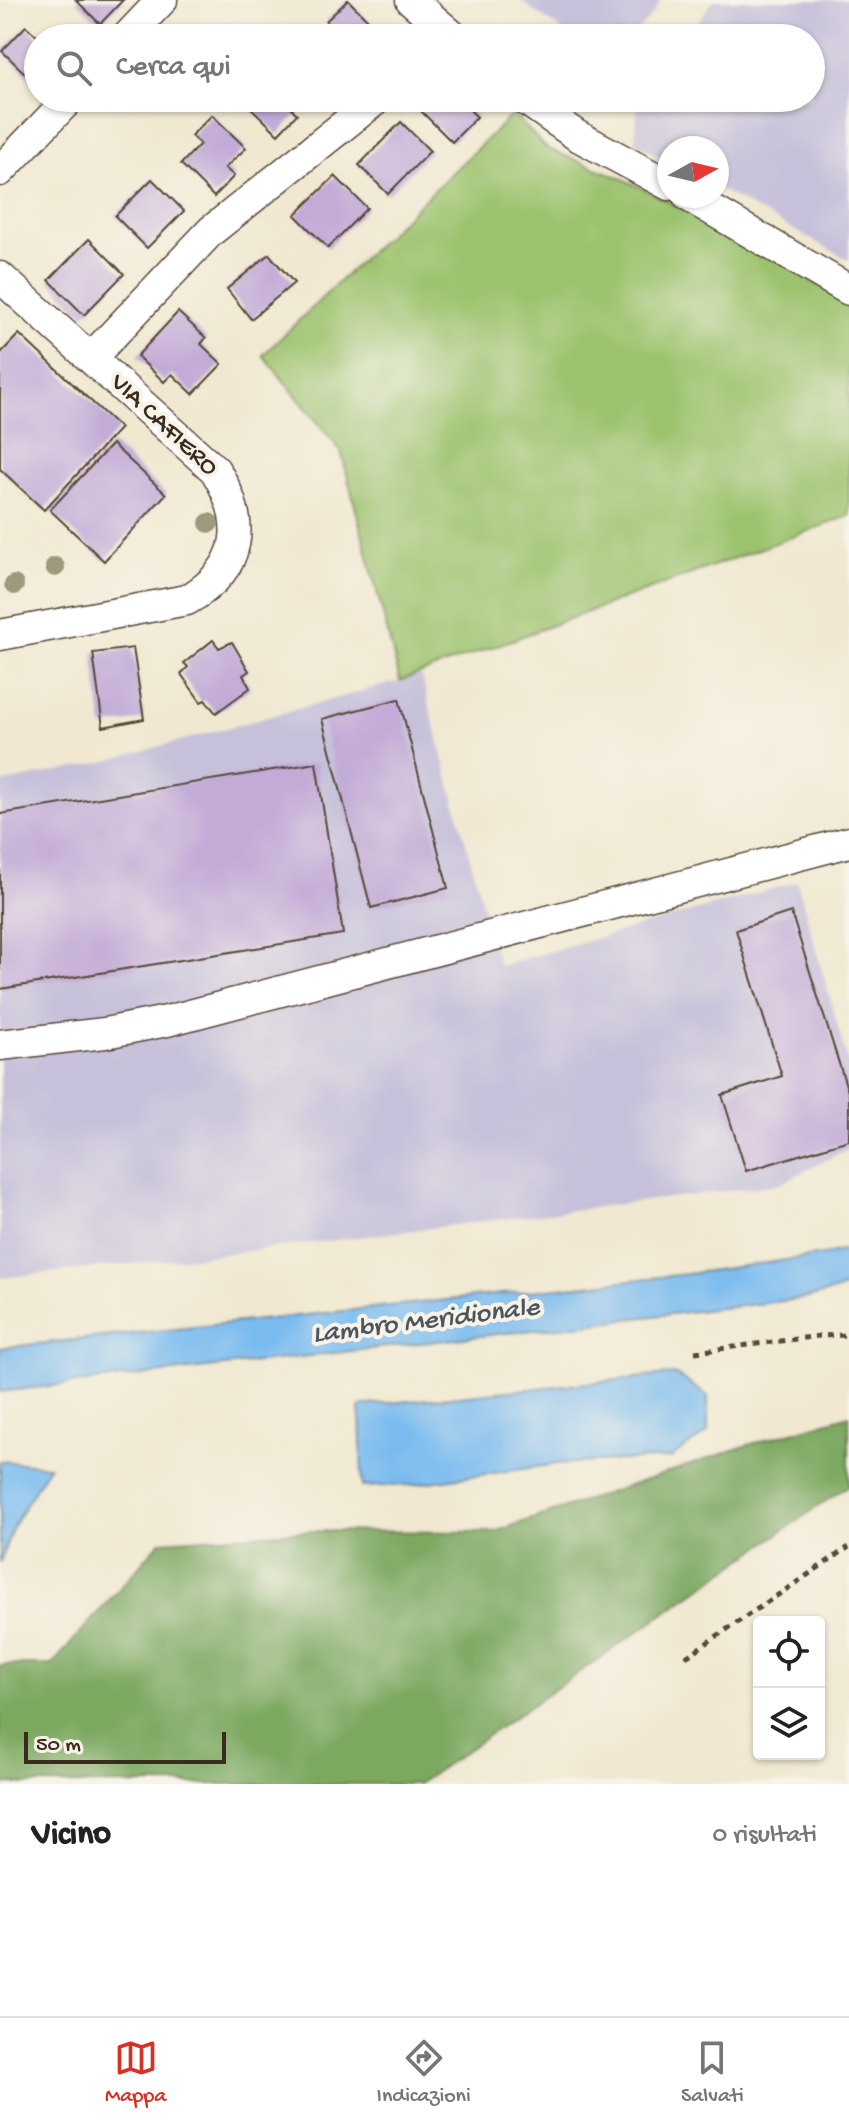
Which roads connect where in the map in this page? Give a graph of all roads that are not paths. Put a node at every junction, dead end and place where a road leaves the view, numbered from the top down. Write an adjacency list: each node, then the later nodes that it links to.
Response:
1 (162, 0): 3 (street)
2 (411, 0): 4 (street)
3 (139, 24)
4 (438, 24)
5 (57, 112): 8 (street)
6 (360, 112): 13 (street)
7 (543, 112): 9 (street)
8 (0, 171)
9 (657, 179)
10 (709, 208): 12 (street)
11 (0, 277): 13 (street, VIA CAFIERO)
12 (849, 290)
13 (91, 358): 14 (street, VIA CAFIERO)
14 (0, 635)
15 (849, 842): 16 (street)
16 (0, 1045)

